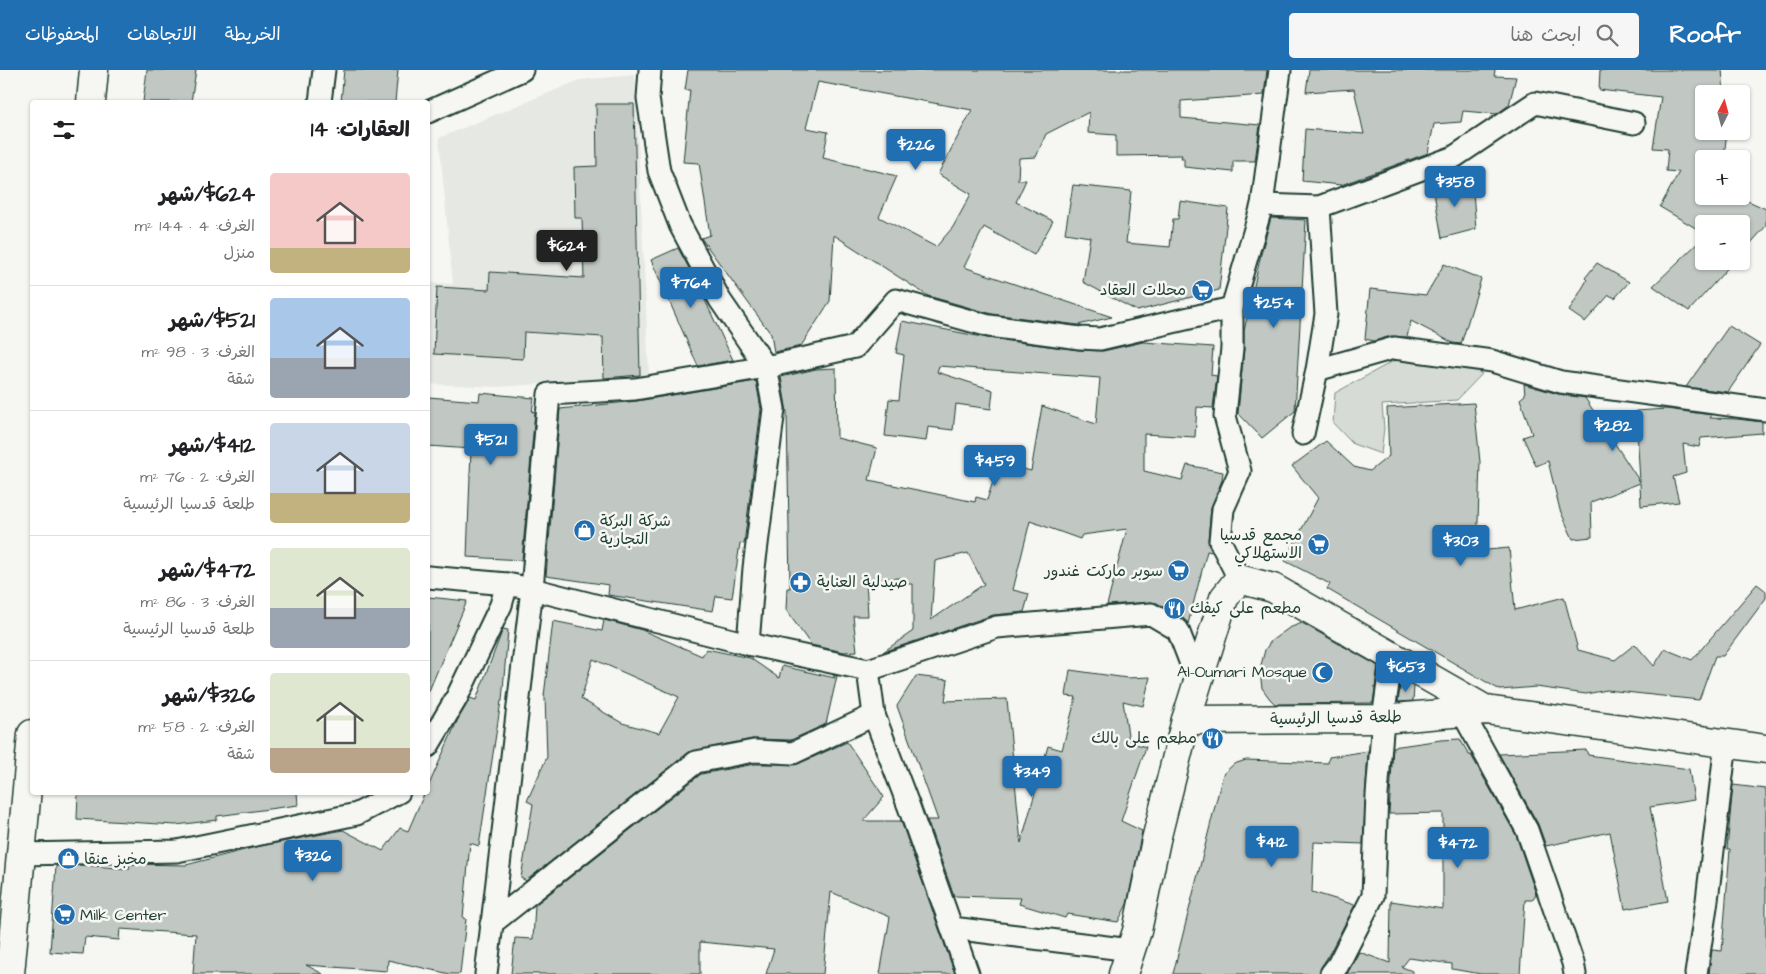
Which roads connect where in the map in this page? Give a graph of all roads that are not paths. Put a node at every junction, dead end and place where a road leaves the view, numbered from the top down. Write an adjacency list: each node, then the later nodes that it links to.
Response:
1 (94, 70): 6 (main road)
2 (324, 70): 7 (street)
3 (522, 70): 8 (street)
4 (650, 70): 13 (street)
5 (1280, 70): 10 (street)
6 (91, 100)
7 (320, 100)
8 (430, 111)
9 (1634, 123): 11 (street)
10 (1262, 205): 11 (street); 12 (street)
11 (1319, 206): 14 (street)
12 (1232, 308): 13 (street); 18 (street)
13 (766, 367): 20 (street); 21 (street)
14 (1317, 370): 15 (street); 16 (street)
15 (1766, 410)
16 (1303, 434)
17 (430, 577): 19 (street)
18 (1239, 579): 22 (main road, طلعة قدسيا الرئيسية); 24 (main road)
19 (507, 584): 20 (street); 29 (street)
20 (532, 589): 21 (street); 35 (street)
21 (748, 644): 23 (street)
22 (1392, 654): 25 (main road, طلعة قدسيا الرئيسية); 27 (street)
23 (868, 670): 24 (street); 26 (street)
24 (1198, 682): 28 (main road)
25 (1474, 711): 27 (main road, طلعة قدسيا الرئيسية); 30 (main road, طلعة قدسيا الرئيسية); 42 (street)
26 (874, 716): 35 (street); 36 (street)
27 (1384, 719): 28 (main road, طلعة قدسيا الرئيسية); 41 (street)
28 (1186, 720): 37 (main road)
29 (430, 743)
30 (1726, 743): 31 (main road, طلعة قدسيا الرئيسية); 43 (street)
31 (1766, 749)
32 (30, 756): 34 (main road)
33 (393, 795): 34 (street)
34 (21, 854): 38 (main road)
35 (491, 924): 39 (street)
36 (952, 928): 37 (street); 40 (street)
37 (1127, 962)
38 (10, 974)
39 (486, 974)
40 (968, 974)
41 (1331, 974)
42 (1575, 974)
43 (1696, 974)

